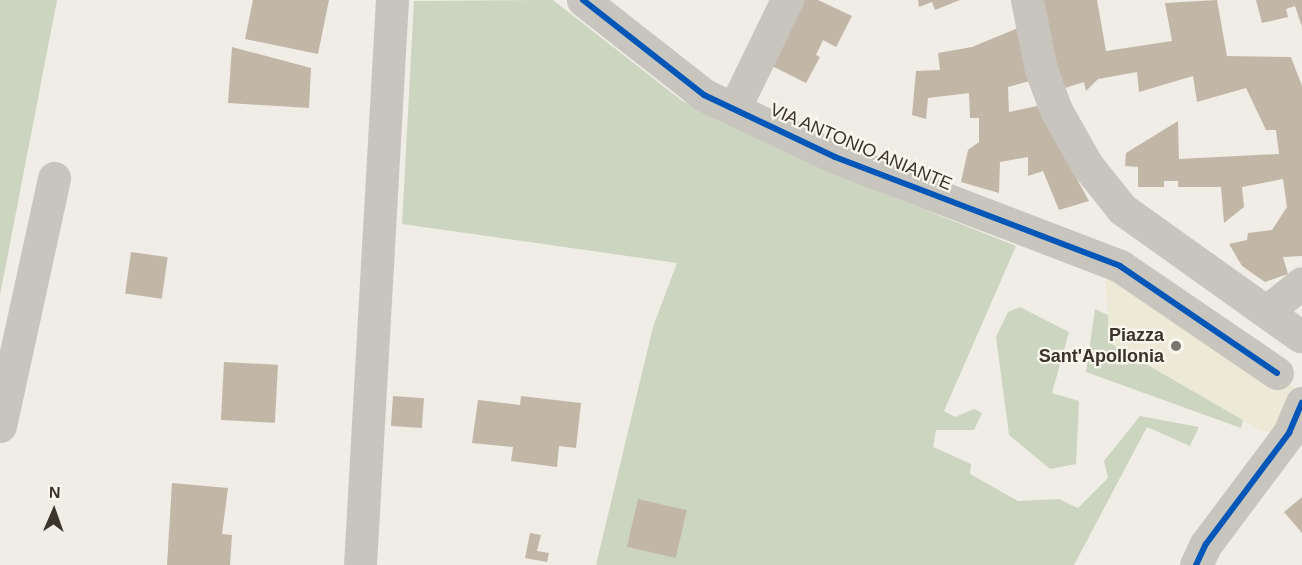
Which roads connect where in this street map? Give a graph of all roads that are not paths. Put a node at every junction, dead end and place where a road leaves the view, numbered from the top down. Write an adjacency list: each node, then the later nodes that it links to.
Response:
1 (392, 0): 16 (street)
2 (583, 0): 5 (street, VIA ANTONIO ANIANTE)
3 (788, 0): 5 (street)
4 (1027, 0): 7 (street)
5 (734, 109): 8 (street, VIA ANTONIO ANIANTE)
6 (54, 178): 15 (street)
7 (1122, 209): 8 (street); 11 (street)
8 (1120, 266): 9 (street, VIA ANTONIO ANIANTE)
9 (1150, 283): 12 (street); 13 (street)
10 (1302, 283): 11 (street)
11 (1268, 310): 12 (street)
12 (1297, 337): 13 (street)
13 (1289, 382)
14 (1302, 403): 17 (street)
15 (0, 426)
16 (360, 565)
17 (1196, 565)

